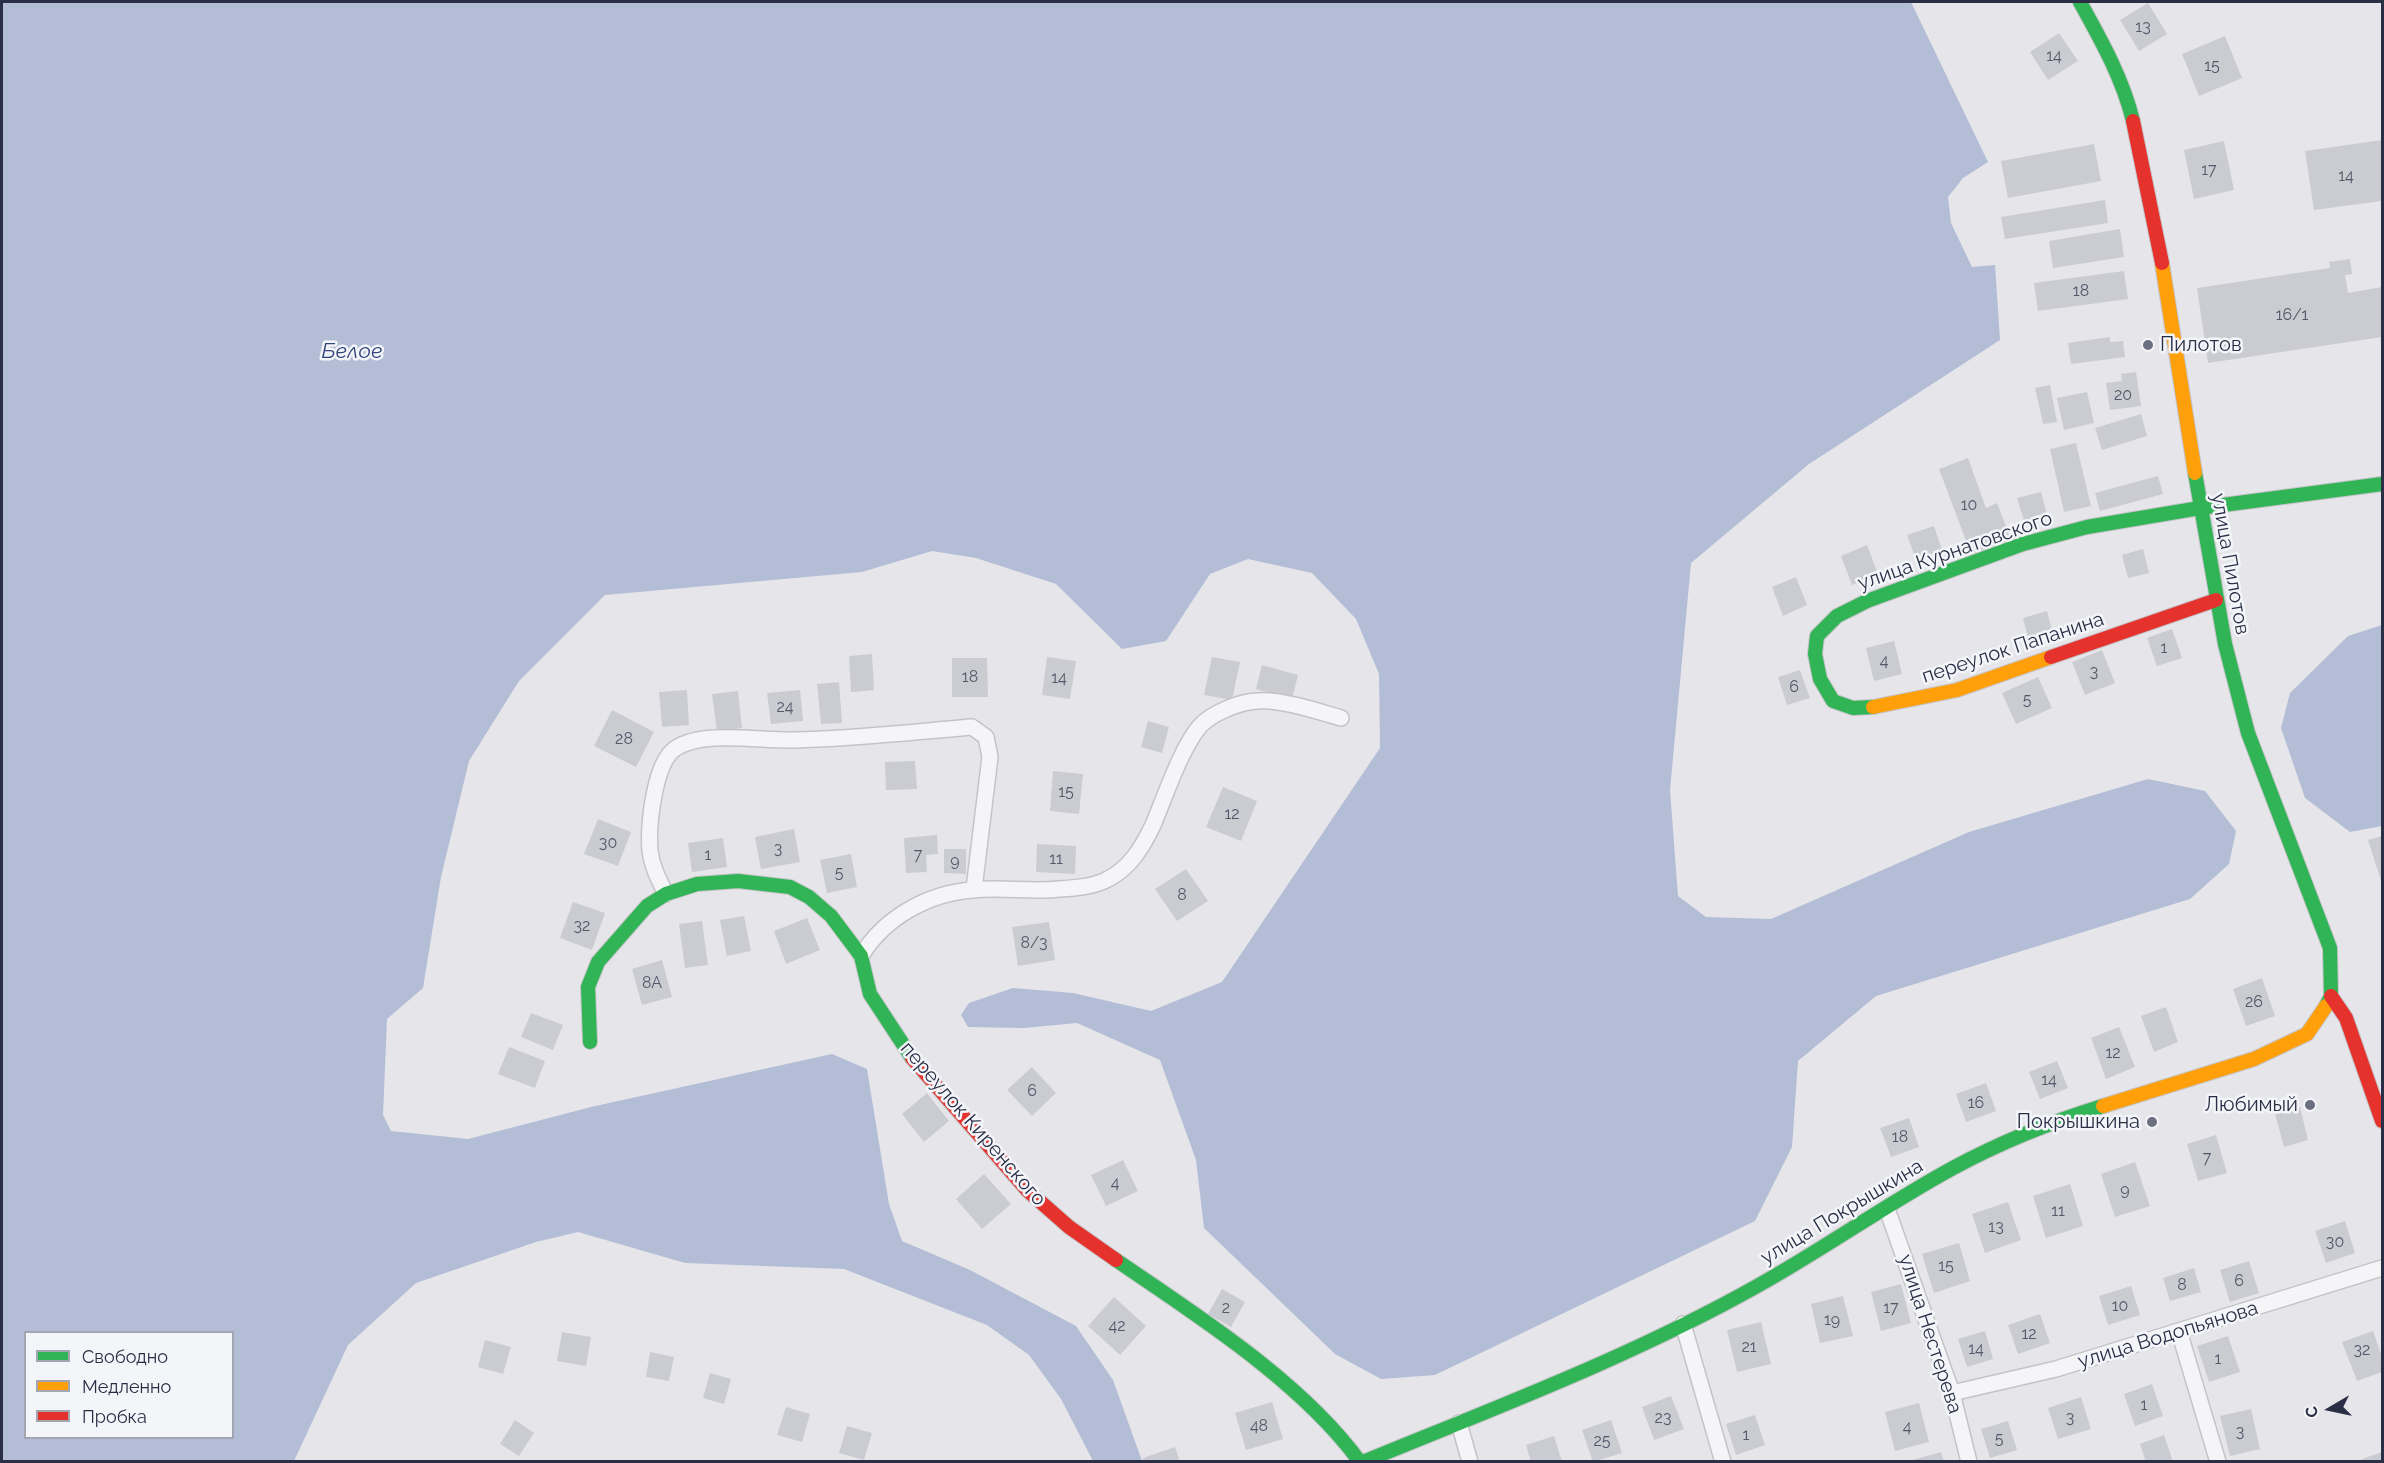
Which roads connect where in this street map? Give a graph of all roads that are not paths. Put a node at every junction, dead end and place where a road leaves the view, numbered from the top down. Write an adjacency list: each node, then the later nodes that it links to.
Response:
1 (2080, 2): 3 (street, улица Пилотов)
2 (2382, 484): 3 (street, улица Курнатовского)
3 (2200, 508): 4 (street, улица Пилотов); 5 (street, улица Курнатовского)
4 (2216, 600): 5 (street, переулок Папанина); 10 (street, улица Пилотов)
5 (1815, 654)
6 (1341, 717): 7 (street)
7 (974, 890): 8 (street); 9 (street)
8 (666, 894): 9 (street, переулок Киренского); 11 (street, переулок Киренского)
9 (861, 956): 19 (street, переулок Киренского)
10 (2331, 996): 12 (street); 13 (street, улица Покрышкина)
11 (590, 1042)
12 (2382, 1121)
13 (1887, 1209): 15 (street, улица Покрышкина); 17 (street, улица Нестерева)
14 (2382, 1268): 16 (street, улица Водопьянова)
15 (1683, 1324): 18 (street, улица Покрышкина); 21 (street)
16 (2179, 1331): 17 (street, улица Водопьянова); 23 (street)
17 (1952, 1393): 22 (street, улица Нестерева)
18 (1459, 1423): 19 (street, улица Покрышкина); 20 (street)
19 (1361, 1461)
20 (1470, 1461)
21 (1723, 1461)
22 (1969, 1461)
23 (2218, 1461)

